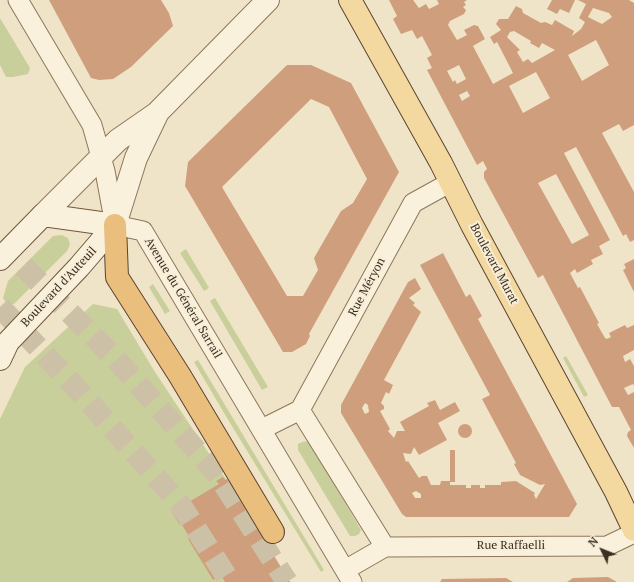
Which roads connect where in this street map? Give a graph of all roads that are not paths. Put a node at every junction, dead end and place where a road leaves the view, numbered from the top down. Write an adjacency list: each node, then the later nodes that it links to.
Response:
1 (18, 0): 5 (street)
2 (268, 0): 4 (street)
3 (350, 0): 6 (main road, Boulevard Murat)
4 (157, 113): 5 (street); 8 (street)
5 (101, 157): 7 (street); 8 (street)
6 (451, 182): 11 (street, Rue Méryon); 14 (main road, Boulevard Murat)
7 (43, 215): 8 (street); 9 (street)
8 (115, 225): 10 (street, Boulevard d'Auteuil); 12 (street, Avenue du Général Sarrail); 13 (highway)
9 (0, 259)
10 (2, 342)
11 (300, 410): 12 (street); 15 (street)
12 (262, 429): 16 (street, Avenue du Général Sarrail)
13 (273, 532)
14 (634, 532): 15 (street, Rue Raffaelli)
15 (385, 547): 16 (street)
16 (349, 576)

